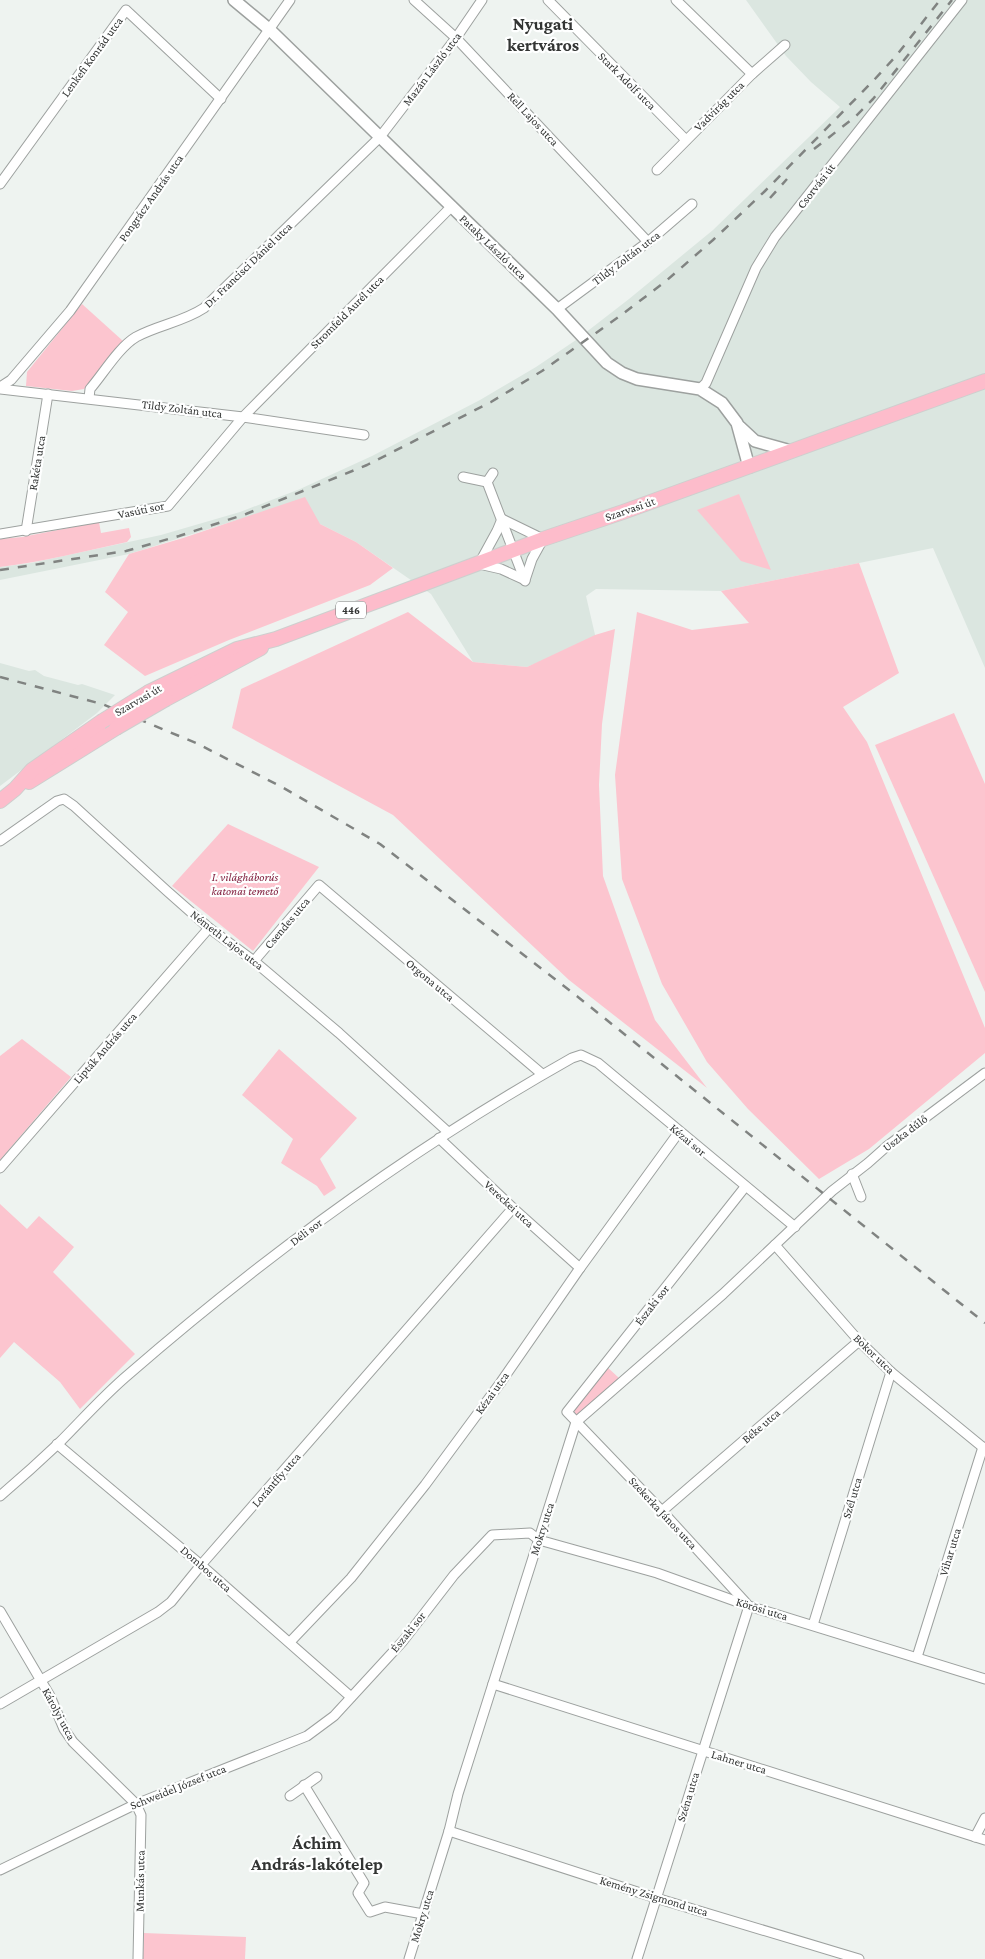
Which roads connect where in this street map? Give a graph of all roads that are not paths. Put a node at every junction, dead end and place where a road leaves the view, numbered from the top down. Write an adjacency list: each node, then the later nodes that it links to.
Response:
1 (234, 0): 8 (street, Pataky László utca)
2 (290, 0): 8 (street, Pongrácz András utca)
3 (414, 0): 9 (street, Rell Lajos utca)
4 (482, 0): 9 (street, Mazán László utca)
5 (548, 0): 14 (street, Stark Adolf utca)
6 (676, 0): 11 (street)
7 (962, 0): 23 (street, Csorvási út)
8 (270, 30): 12 (street, Pongrácz András utca); 13 (street, Pataky László utca)
9 (456, 38): 13 (street, Mazán László utca); 19 (street, Rell Lajos utca)
10 (785, 45): 11 (street, Vadvirág utca)
11 (752, 74): 14 (street, Vadvirág utca)
12 (221, 99): 16 (street, Lenkefi Konrád utca); 22 (street, Pongrácz András utca)
13 (380, 136): 18 (street, Pataky László utca); 25 (street, Dr. Francisci Dániel utca)
14 (686, 140): 15 (street, Vadvirág utca)
15 (657, 170)
16 (0, 184)
17 (692, 204): 19 (street, Tildy Zoltán utca)
18 (452, 206): 20 (street, Pataky László utca); 26 (street, Stromfeld Aurél utca)
19 (648, 242): 20 (street, Tildy Zoltán utca)
20 (557, 309): 23 (street, Pataky László utca)
21 (985, 381): 29 (main road, Szarvasi út / 446)
22 (0, 388): 24 (street, Tildy Zoltán utca)
23 (700, 389): 27 (street, Pataky László utca)
24 (48, 394): 25 (street, Tildy Zoltán utca); 35 (street, Rakéta utca)
25 (88, 398): 26 (street, Tildy Zoltán utca)
26 (243, 417): 28 (street, Tildy Zoltán utca); 35 (street, Vasúti sor)
27 (737, 423): 29 (street); 30 (street, Pataky László utca)
28 (364, 435)
29 (791, 450): 30 (main road, Szarvasi út / 446)
30 (749, 467): 37 (main road, Szarvasi út / 446)
31 (493, 472): 33 (street)
32 (462, 477): 33 (street)
33 (487, 482): 34 (street)
34 (502, 519): 37 (street); 38 (street); 39 (street)
35 (26, 531): 36 (street, Vasúti sor)
36 (0, 534)
37 (543, 539): 38 (main road, Szarvasi út / 446); 40 (street)
38 (514, 550): 39 (main road, Szarvasi út / 446); 40 (street)
39 (479, 564): 40 (street); 41 (main road, Szarvasi út / 446)
40 (526, 583)
41 (276, 639): 42 (main road, Szarvasi út / 446, bridge); 42 (main road, Szarvasi út / 446, bridge)
42 (15, 789): 43 (main road, Szarvasi út / 446)
43 (0, 801)
44 (0, 841): 46 (street, Németh Lajos utca)
45 (319, 885): 47 (street, Csendes utca); 50 (street, Orgona utca)
46 (209, 928): 47 (street, Németh Lajos utca); 54 (street, Lipták András utca)
47 (254, 961): 51 (street, Németh Lajos utca)
48 (581, 1055): 50 (street, Déli sor); 52 (street, Kézai sor)
49 (985, 1073): 55 (street, Uszka dűlő)
50 (542, 1074): 51 (street, Déli sor)
51 (448, 1132): 53 (street, Déli sor)
52 (679, 1132): 56 (street, Kézai sor); 61 (street, Kézai utca)
53 (438, 1138): 58 (street, Vereckei utca); 65 (street, Déli sor)
54 (0, 1168)
55 (852, 1174): 57 (street); 59 (street, Uszka dűlő)
56 (745, 1187): 59 (street, Kézai sor); 64 (street, Északi sor)
57 (861, 1197)
58 (513, 1208): 61 (street, Vereckei utca); 70 (street, Lorántffy utca)
59 (795, 1227): 60 (street)
60 (775, 1246): 62 (street, Bokor utca); 64 (street)
61 (580, 1268): 74 (street, Kézai utca)
62 (859, 1341): 63 (street, Bokor utca); 68 (street, Béke utca)
63 (891, 1372): 66 (street, Bokor utca); 73 (street, Szél utca)
64 (576, 1422): 68 (street, Szekerka János utca); 69 (street, Mokry utca)
65 (57, 1444): 67 (street, Déli sor); 70 (street, Dombos utca)
66 (984, 1448): 75 (street, Vihar utca)
67 (0, 1496)
68 (662, 1511): 71 (street, Szekerka János utca)
69 (539, 1540): 71 (street, Körösi utca); 78 (street, Mokry utca); 79 (street, Északi sor)
70 (202, 1565): 74 (street, Dombos utca); 76 (street, Lorántffy utca)
71 (749, 1606): 73 (street, Körösi utca); 81 (street, Széna utca)
72 (0, 1611): 76 (street, Károlyi utca)
73 (813, 1625): 75 (street, Körösi utca)
74 (290, 1642): 79 (street, Dombos utca)
75 (917, 1657): 77 (street, Körösi utca)
76 (40, 1679): 80 (street, Lorántffy utca); 85 (street, Károlyi utca)
77 (985, 1679)
78 (493, 1684): 81 (street, Lahner utca); 87 (street, Mokry utca)
79 (351, 1697): 85 (street, Schweidel József utca)
80 (0, 1704)
81 (702, 1751): 88 (street, Lahner utca); 91 (street, Széna utca)
82 (317, 1776): 83 (street)
83 (304, 1785): 84 (street); 92 (street)
84 (290, 1796)
85 (136, 1804): 90 (street, Schweidel József utca); 93 (street, Munkás utca)
86 (985, 1818): 88 (street)
87 (449, 1831): 91 (street, Kemény Zsigmond utca); 92 (street, Mokry utca)
88 (975, 1837): 89 (street, Lahner utca)
89 (985, 1840)
90 (0, 1870)
91 (656, 1898): 95 (street, Széna utca); 96 (street, Kemény Zsigmond utca)
92 (423, 1914): 94 (street, Mokry utca)
93 (138, 1959)
94 (409, 1959)
95 (637, 1959)
96 (859, 1959)

